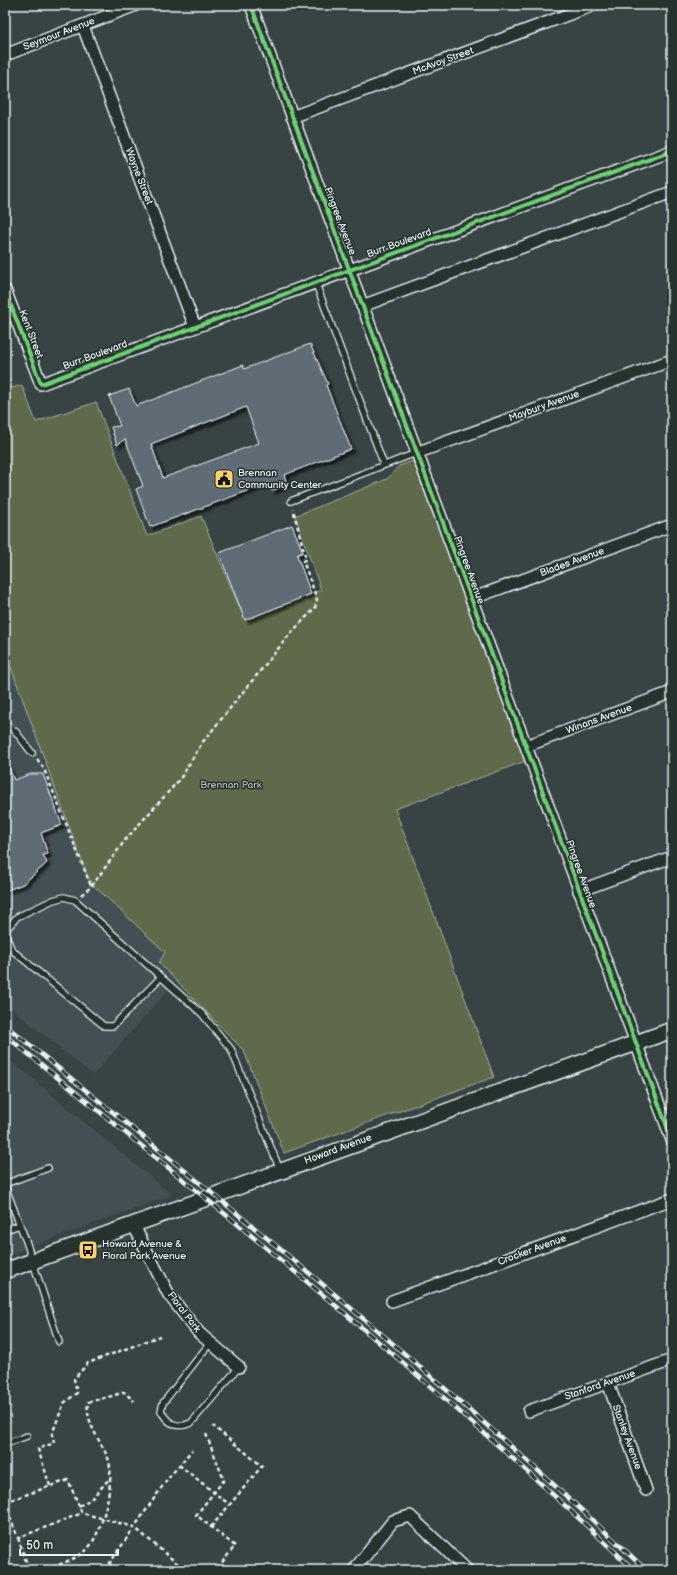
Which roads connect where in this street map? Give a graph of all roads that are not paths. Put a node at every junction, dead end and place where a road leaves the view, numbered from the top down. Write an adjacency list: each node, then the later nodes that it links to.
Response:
1 (136, 5): 4 (street, Seymour Avenue)
2 (251, 5): 6 (street, Pingree Avenue)
3 (594, 5): 6 (street, McAvoy Street)
4 (82, 26): 5 (street, Seymour Avenue); 13 (street, Wayne Street)
5 (5, 55)
6 (292, 117): 9 (street, Pingree Avenue)
7 (672, 151): 9 (street, Burr Boulevard)
8 (672, 192): 12 (street)
9 (350, 270): 10 (street, Burr Boulevard); 12 (street, Pingree Avenue)
10 (316, 284): 13 (street, Burr Boulevard); 17 (lane)
11 (5, 290): 15 (street, Kent Street)
12 (362, 306): 16 (street, Pingree Avenue)
13 (195, 327): 15 (street, Burr Boulevard)
14 (672, 360): 16 (street, Maybury Avenue)
15 (41, 384)
16 (416, 453): 17 (lane); 20 (street, Pingree Avenue)
17 (384, 465): 18 (lane)
18 (291, 501)
19 (672, 525): 20 (street, Blades Avenue)
20 (471, 600): 23 (street, Pingree Avenue)
21 (672, 692): 23 (street, Winans Avenue)
22 (5, 723): 24 (lane)
23 (526, 746): 26 (street, Pingree Avenue)
24 (32, 753)
25 (672, 857): 26 (street)
26 (579, 891): 29 (street, Pingree Avenue)
27 (161, 977): 27 (lane); 32 (lane)
28 (672, 1030): 29 (street, Howard Avenue)
29 (636, 1044): 30 (street, Pingree Avenue); 32 (street, Howard Avenue)
30 (672, 1140)
31 (48, 1168): 33 (lane)
32 (280, 1170): 35 (street, Howard Avenue)
33 (5, 1185): 36 (lane)
34 (672, 1199): 40 (street, Crocker Avenue)
35 (133, 1224): 38 (street, Howard Avenue); 42 (street, Floral Park)
36 (20, 1225): 37 (lane); 38 (lane)
37 (5, 1230)
38 (33, 1260): 39 (street, Howard Avenue); 41 (lane)
39 (5, 1270)
40 (392, 1301)
41 (59, 1342)
42 (210, 1343): 44 (street, Floral Park); 44 (lane)
43 (672, 1360): 45 (street, Stanford Avenue)
44 (239, 1367)
45 (608, 1383): 46 (street, Stanford Avenue); 49 (street, Stanley Avenue)
46 (528, 1411)
47 (27, 1436): 48 (lane)
48 (5, 1444)
49 (646, 1490)
50 (354, 1570): 51 (street)
51 (467, 1570)

